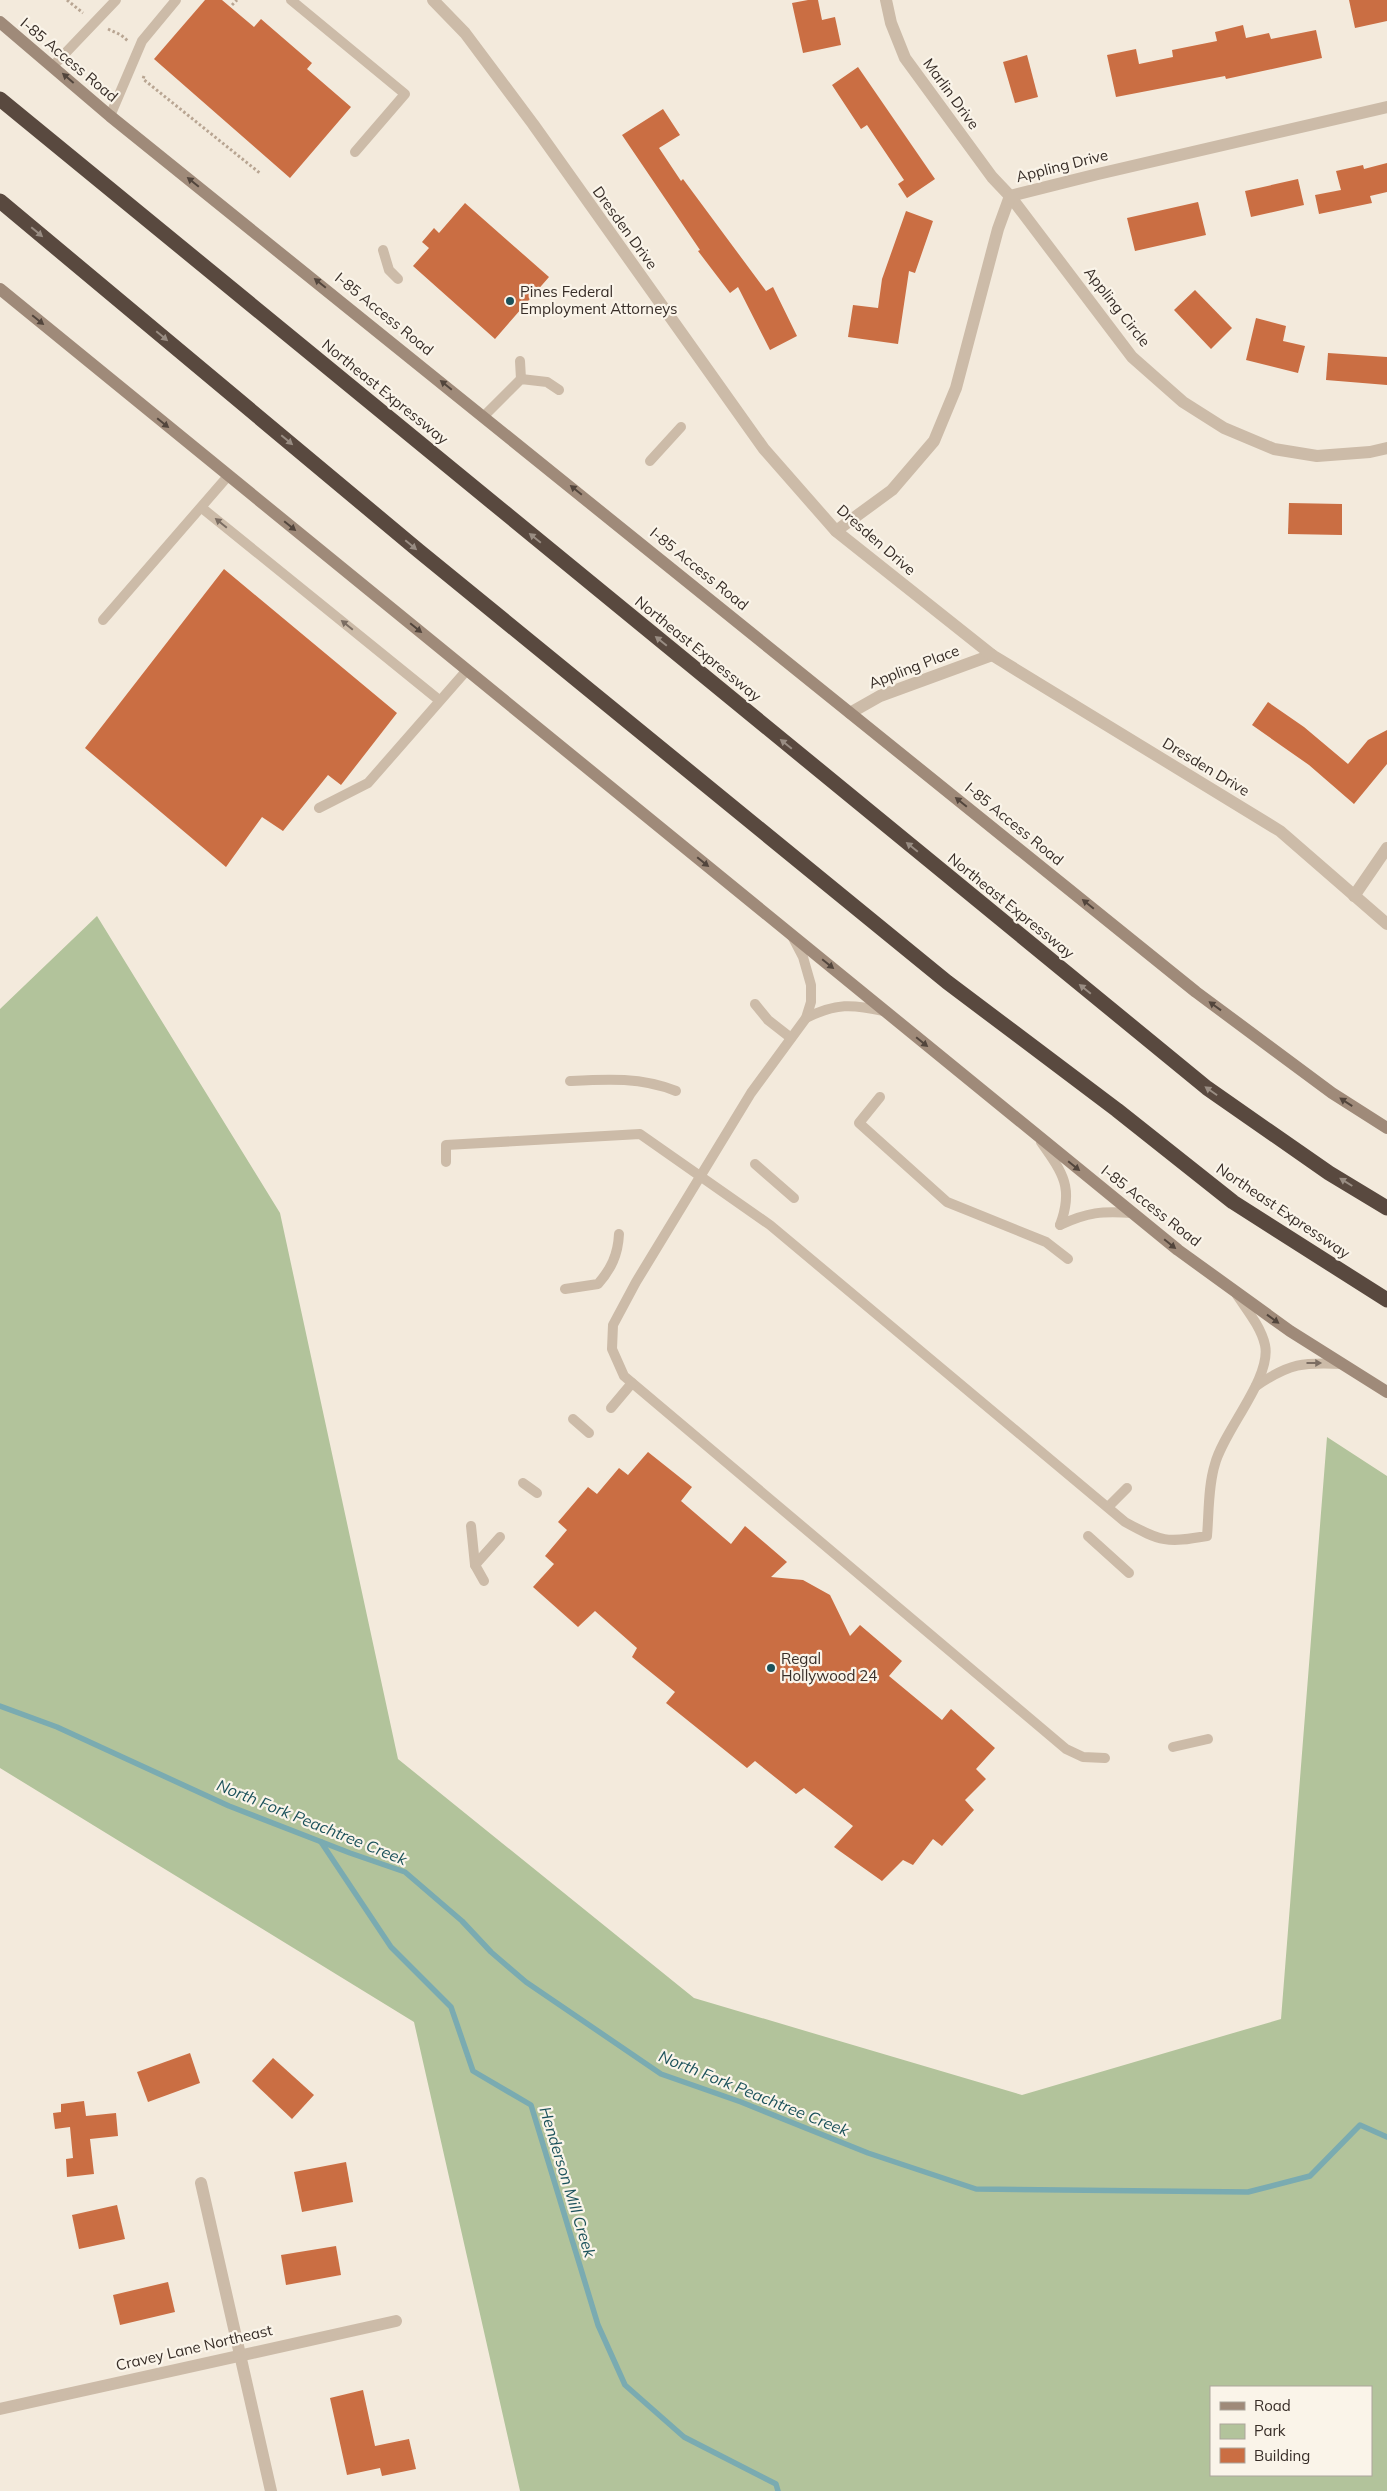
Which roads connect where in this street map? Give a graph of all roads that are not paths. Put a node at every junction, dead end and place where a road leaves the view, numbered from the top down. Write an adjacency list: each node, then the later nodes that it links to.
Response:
1 (116, 0): 7 (lane)
2 (176, 0): 10 (lane)
3 (291, 0): 11 (lane)
4 (433, 0): 26 (street, Dresden Drive)
5 (886, 0): 12 (street, Marlin Drive)
6 (0, 22): 7 (main road, I-85 Access Road)
7 (53, 66): 10 (main road, I-85 Access Road, one-way to 7)
8 (0, 99): 50 (highway, Northeast Expressway, one-way to 8)
9 (1387, 107): 12 (street, Appling Drive)
10 (110, 116): 20 (main road, I-85 Access Road, one-way to 10)
11 (355, 152)
12 (1010, 196): 22 (street, Appling Circle); 26 (street, Appling Drive)
13 (0, 201): 56 (highway, Northeast Expressway, one-way to 56)
14 (383, 250): 15 (lane)
15 (398, 279)
16 (0, 290): 24 (main road, I-85 Access Road, one-way to 24)
17 (520, 362): 18 (lane)
18 (521, 379): 19 (lane); 20 (lane)
19 (559, 390)
20 (484, 416): 31 (main road, I-85 Access Road, one-way to 20)
21 (681, 427): 23 (lane)
22 (1387, 448)
23 (650, 461)
24 (228, 476): 25 (lane); 29 (main road, I-85 Access Road, one-way to 29)
25 (202, 508): 27 (lane); 30 (lane, one-way to 25)
26 (836, 531): 28 (street, Dresden Drive)
27 (103, 620)
28 (992, 656): 31 (street, Appling Place); 34 (street, Dresden Drive)
29 (467, 670): 30 (lane); 36 (main road, I-85 Access Road, one-way to 36)
30 (439, 700): 32 (lane)
31 (850, 712): 44 (main road, I-85 Access Road, one-way to 31)
32 (319, 808)
33 (1387, 848): 34 (street)
34 (1354, 896): 35 (street, Dresden Drive)
35 (1387, 924)
36 (791, 933): 38 (main road, I-85 Access Road, one-way to 38); 39 (lane)
37 (755, 1004): 40 (lane)
38 (885, 1011): 39 (lane); 45 (main road, I-85 Access Road, one-way to 45)
39 (806, 1018): 40 (lane)
40 (791, 1038): 48 (lane)
41 (570, 1082): 42 (lane)
42 (676, 1091)
43 (880, 1097): 53 (lane)
44 (1387, 1128)
45 (1036, 1135): 51 (main road, I-85 Access Road, one-way to 51); 51 (lane)
46 (446, 1162): 48 (lane)
47 (755, 1164): 49 (lane)
48 (701, 1176): 58 (lane); 67 (lane)
49 (794, 1198)
50 (1387, 1208)
51 (1132, 1213): 55 (main road, I-85 Access Road, one-way to 55)
52 (619, 1234): 54 (lane)
53 (1068, 1259)
54 (565, 1289)
55 (1234, 1290): 57 (main road, I-85 Access Road, one-way to 57); 59 (lane)
56 (1387, 1300)
57 (1343, 1364): 59 (lane, one-way to 57); 60 (main road, I-85 Access Road)
58 (632, 1383): 61 (lane); 76 (lane)
59 (1256, 1386): 67 (lane)
60 (1387, 1392)
61 (611, 1408)
62 (573, 1420): 63 (lane)
63 (589, 1433)
64 (523, 1483): 66 (lane)
65 (1127, 1488): 67 (lane)
66 (537, 1493)
67 (1108, 1507)
68 (471, 1526): 71 (lane)
69 (1088, 1536): 72 (lane)
70 (500, 1537): 71 (lane)
71 (475, 1565): 73 (lane)
72 (1129, 1573)
73 (484, 1582)
74 (1208, 1739): 75 (lane)
75 (1173, 1747)
76 (1105, 1758)
77 (201, 2183): 79 (street)
78 (396, 2321): 79 (street, Cravey Lane Northeast)
79 (240, 2354): 80 (street, Cravey Lane Northeast); 81 (street)
80 (0, 2409)
81 (271, 2491)

